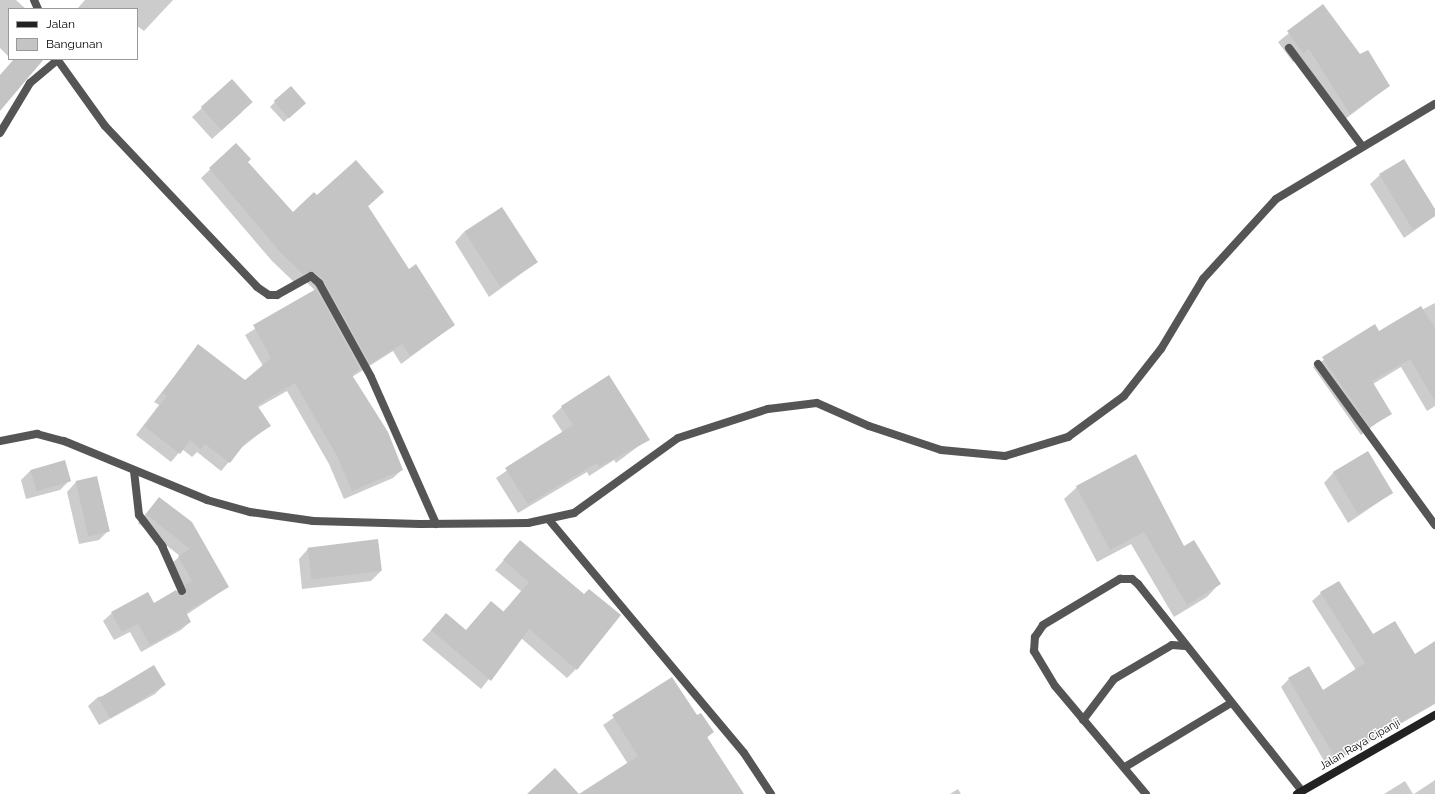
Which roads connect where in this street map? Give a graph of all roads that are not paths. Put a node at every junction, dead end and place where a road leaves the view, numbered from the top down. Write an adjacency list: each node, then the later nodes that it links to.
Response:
1 (1289, 48): 6 (street)
2 (56, 60): 5 (street)
3 (58, 60): 11 (street)
4 (1435, 104): 6 (street)
5 (0, 133)
6 (1362, 146): 10 (street)
7 (1318, 364): 12 (street)
8 (0, 441): 9 (street)
9 (134, 471): 11 (street); 13 (street)
10 (550, 521): 11 (street); 20 (street)
11 (436, 524)
12 (1435, 525)
13 (182, 591)
14 (1185, 646): 15 (street); 17 (street); 17 (street)
15 (1230, 703): 18 (street); 19 (street)
16 (1435, 716): 19 (main road, Jalan Raya Cipanji)
17 (1083, 720): 18 (street)
18 (1125, 767): 21 (street)
19 (1299, 792)
20 (771, 794)
21 (1146, 794)

